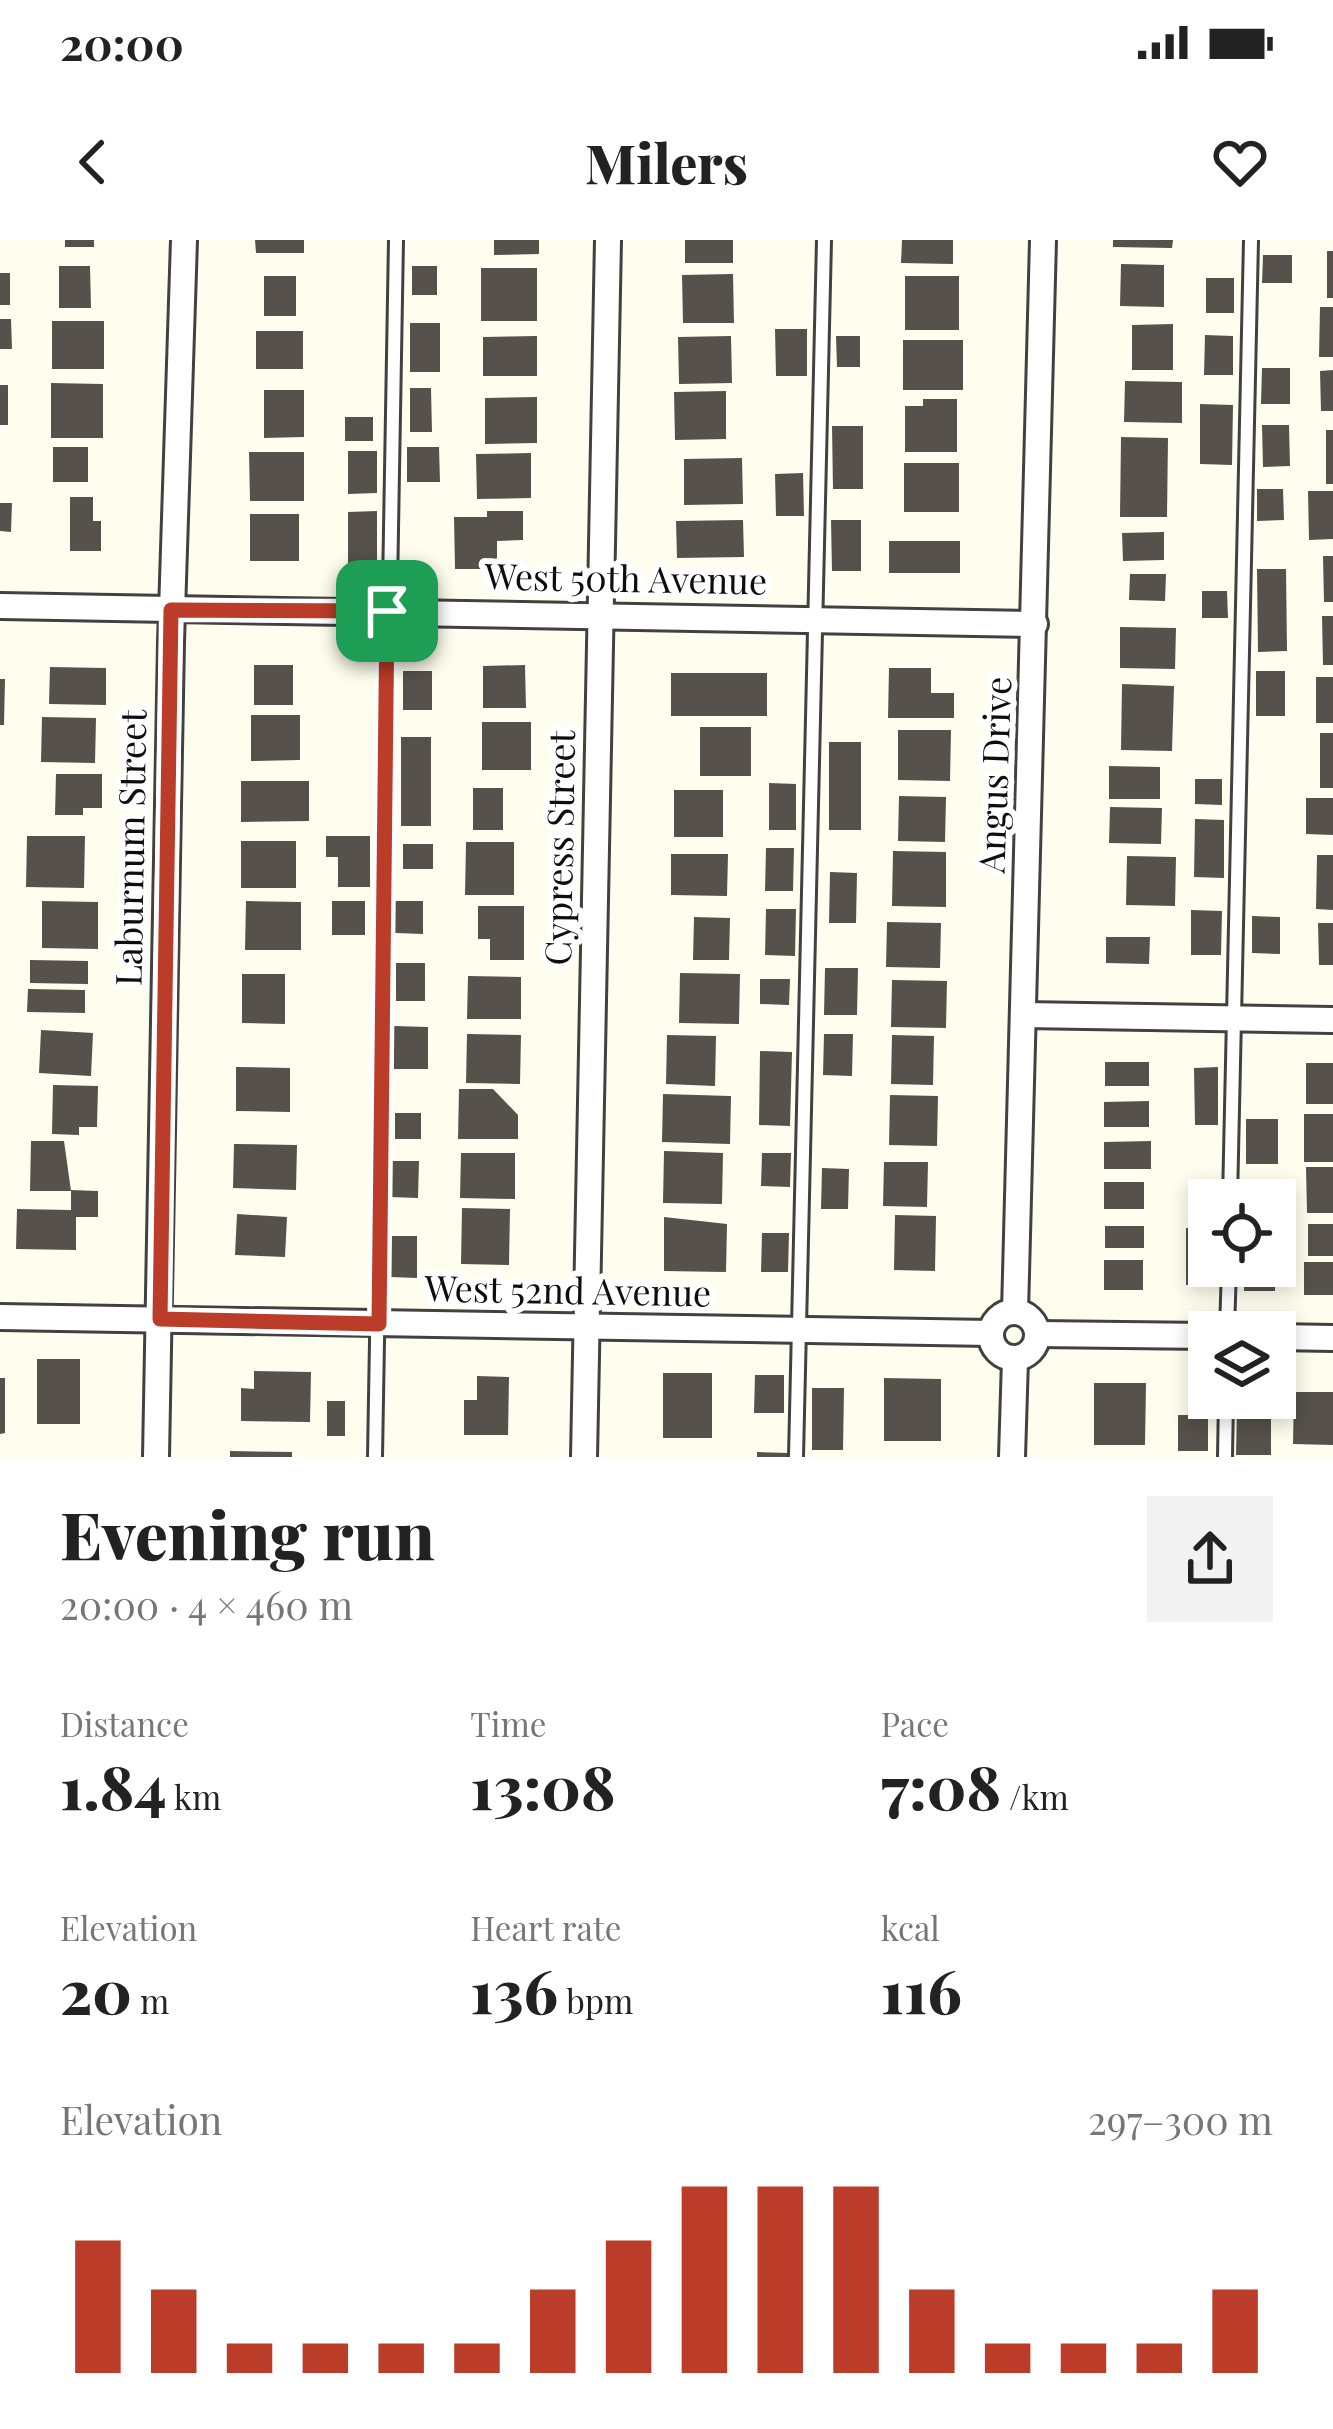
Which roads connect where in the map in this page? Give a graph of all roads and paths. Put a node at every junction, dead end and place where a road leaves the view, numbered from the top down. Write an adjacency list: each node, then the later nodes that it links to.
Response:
1 (184, 240): 8 (street, Laburnum Street)
2 (396, 240): 9 (lane)
3 (608, 240): 10 (street, Cypress Street)
4 (824, 240): 11 (lane)
5 (1043, 240): 12 (street, Angus Drive)
6 (1251, 240): 14 (lane)
7 (0, 606): 8 (street, West 50th Avenue)
8 (171, 610): 9 (street, West 50th Avenue); 19 (street, Laburnum Street)
9 (387, 611): 10 (street, West 50th Avenue); 20 (lane)
10 (600, 614): 11 (street, West 50th Avenue); 21 (street, Cypress Street)
11 (816, 619): 12 (street, West 50th Avenue); 22 (lane)
12 (1035, 624): 13 (street, Angus Drive)
13 (1023, 1015): 14 (street); 17 (street, Angus Drive)
14 (1233, 1019): 15 (street); 16 (lane)
15 (1333, 1020)
16 (1230, 1179)
17 (1015, 1312): 23 (street); 24 (street)
18 (0, 1316): 19 (street, West 52nd Avenue)
19 (160, 1319): 20 (street, West 52nd Avenue); 30 (street, Laburnum Street)
20 (379, 1324): 21 (street, West 52nd Avenue); 31 (lane)
21 (587, 1328): 22 (street, West 52nd Avenue); 32 (street, Cypress Street)
22 (802, 1332): 23 (street, West 52nd Avenue); 33 (lane)
23 (991, 1334): 28 (street)
24 (1037, 1334): 25 (street); 28 (street)
25 (1188, 1336)
26 (1296, 1337): 27 (street)
27 (1333, 1338)
28 (1015, 1359): 34 (street)
29 (1226, 1419): 35 (lane)
30 (156, 1457)
31 (375, 1457)
32 (584, 1457)
33 (796, 1457)
34 (1012, 1457)
35 (1225, 1457)

